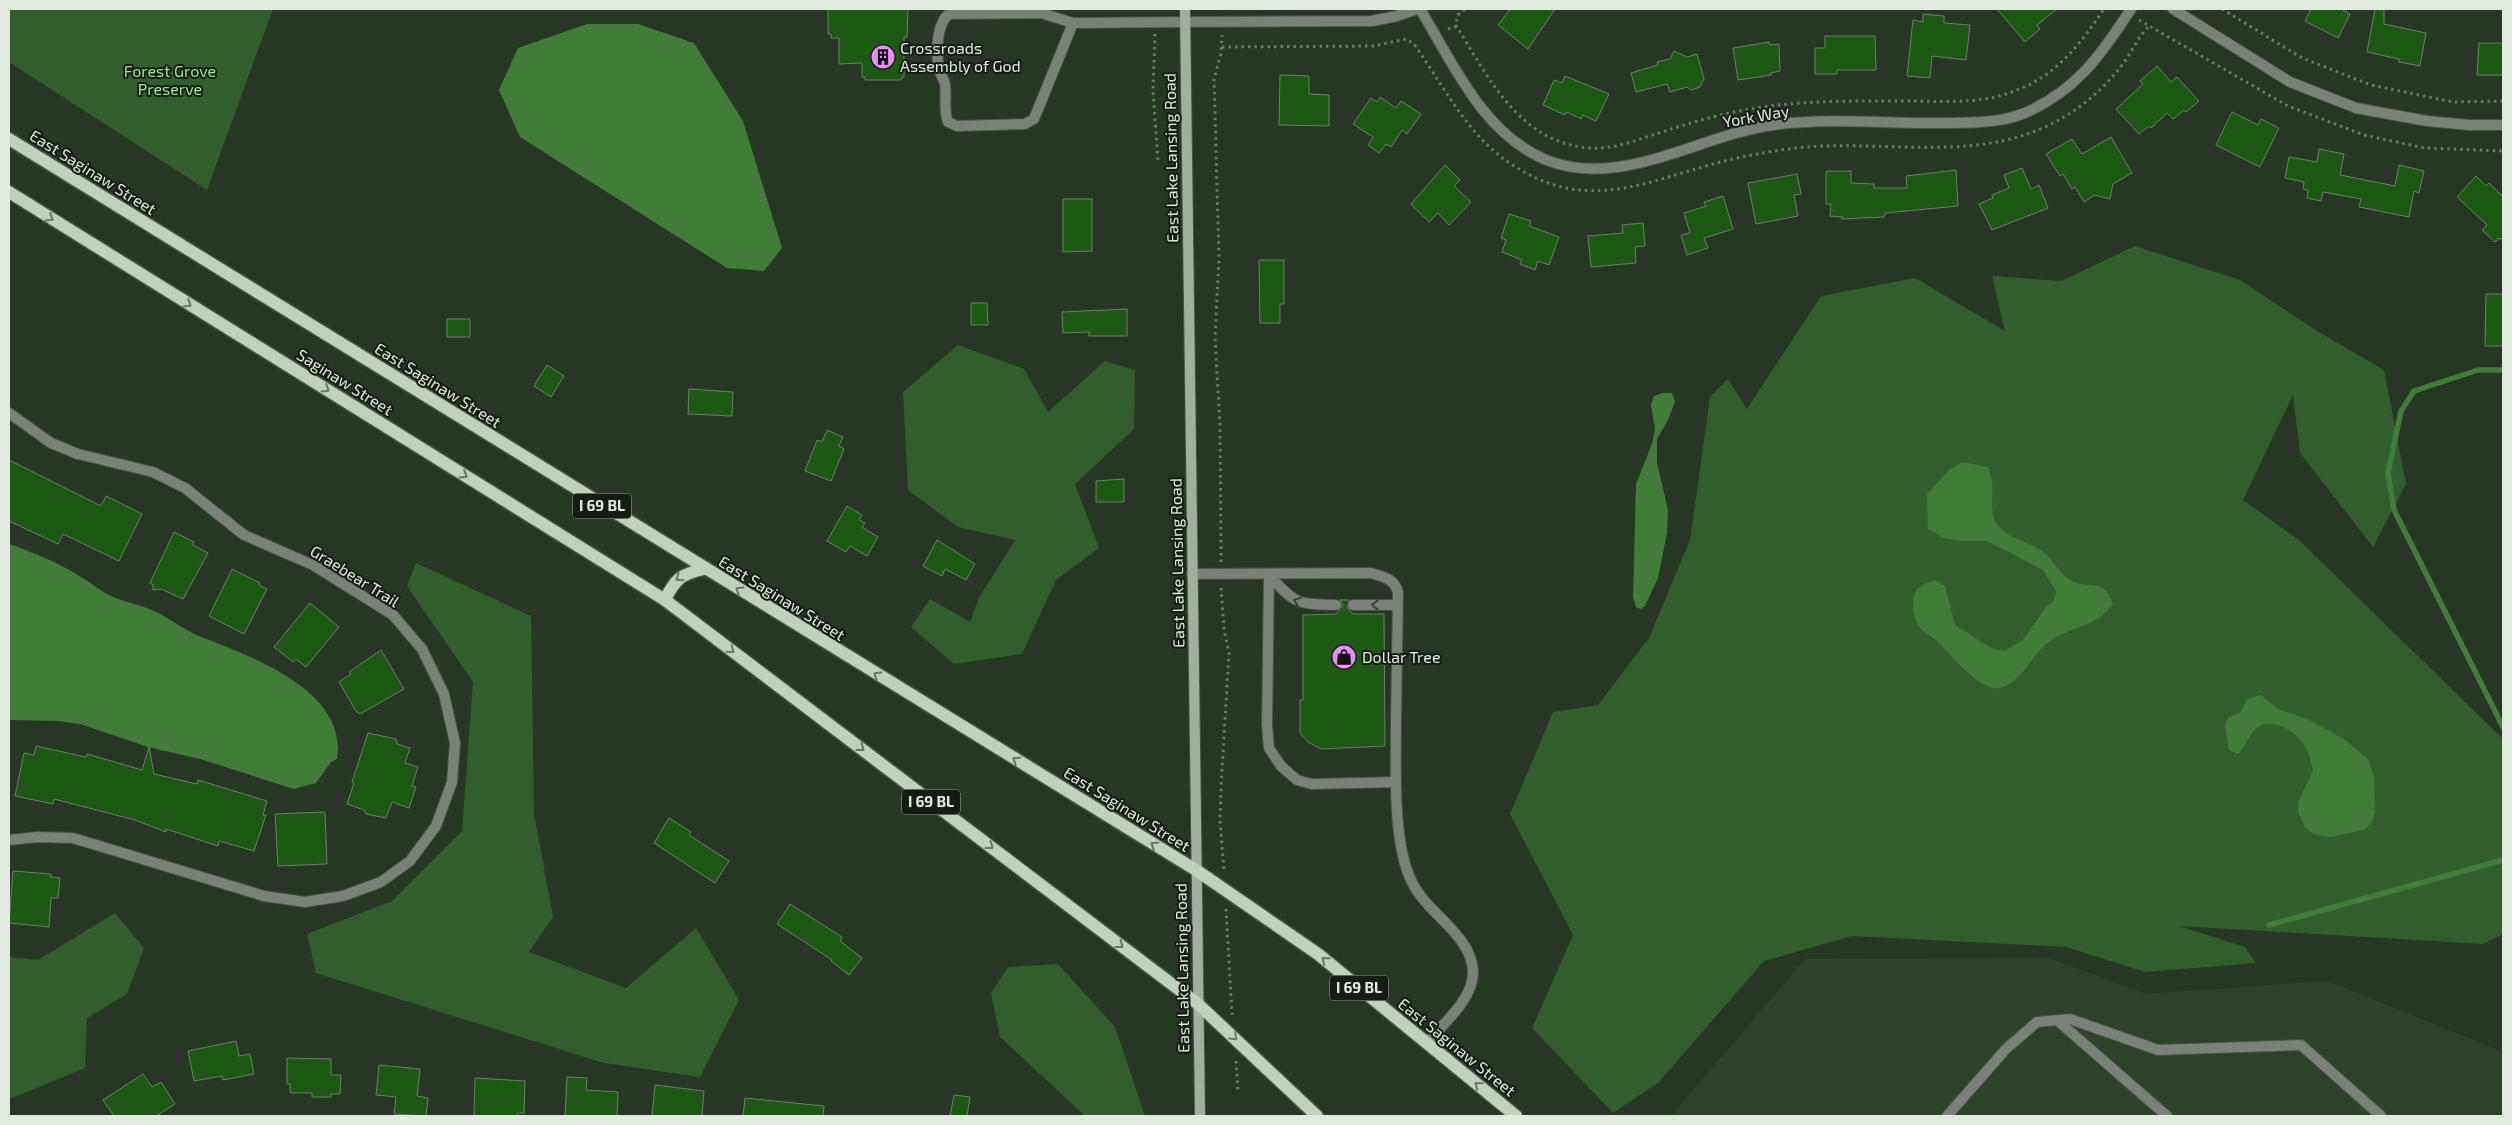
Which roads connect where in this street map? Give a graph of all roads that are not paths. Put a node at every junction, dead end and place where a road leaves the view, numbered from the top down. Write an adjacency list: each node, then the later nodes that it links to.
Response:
1 (1185, 9): 5 (street, East Lake Lansing Road)
2 (1418, 9): 3 (street, York Way); 5 (street)
3 (2131, 9)
4 (2173, 9): 7 (street)
5 (1185, 22): 6 (street); 12 (street, East Lake Lansing Road)
6 (1073, 23): 6 (street)
7 (2503, 125)
8 (9, 139): 11 (main road, East Saginaw Street / I 69 BL)
9 (9, 192): 14 (main road, Saginaw Street / I 69 BL, one-way to 14)
10 (9, 413): 19 (street, Graebear Trail)
11 (704, 568): 14 (main road, one-way to 14); 20 (main road, East Saginaw Street / I 69 BL, one-way to 11)
12 (1192, 574): 13 (street); 20 (street, East Lake Lansing Road)
13 (1269, 575): 15 (street, one-way to 13); 17 (street); 18 (street)
14 (665, 600): 21 (main road, I 69 BL, one-way to 21)
15 (1336, 605)
16 (1353, 605): 17 (street, one-way to 16)
17 (1398, 605): 18 (street)
18 (1396, 782): 23 (street)
19 (9, 840)
20 (1196, 870): 21 (street, East Lake Lansing Road); 23 (main road, East Saginaw Street / I 69 BL, one-way to 20)
21 (1198, 1004): 24 (street, East Lake Lansing Road); 25 (main road, I 69 BL, one-way to 25)
22 (2058, 1020): 27 (street); 28 (street); 29 (street)
23 (1426, 1043): 26 (main road, East Saginaw Street / I 69 BL, one-way to 23)
24 (1200, 1116)
25 (1317, 1116)
26 (1516, 1116)
27 (1947, 1116)
28 (2167, 1116)
29 (2381, 1116)

